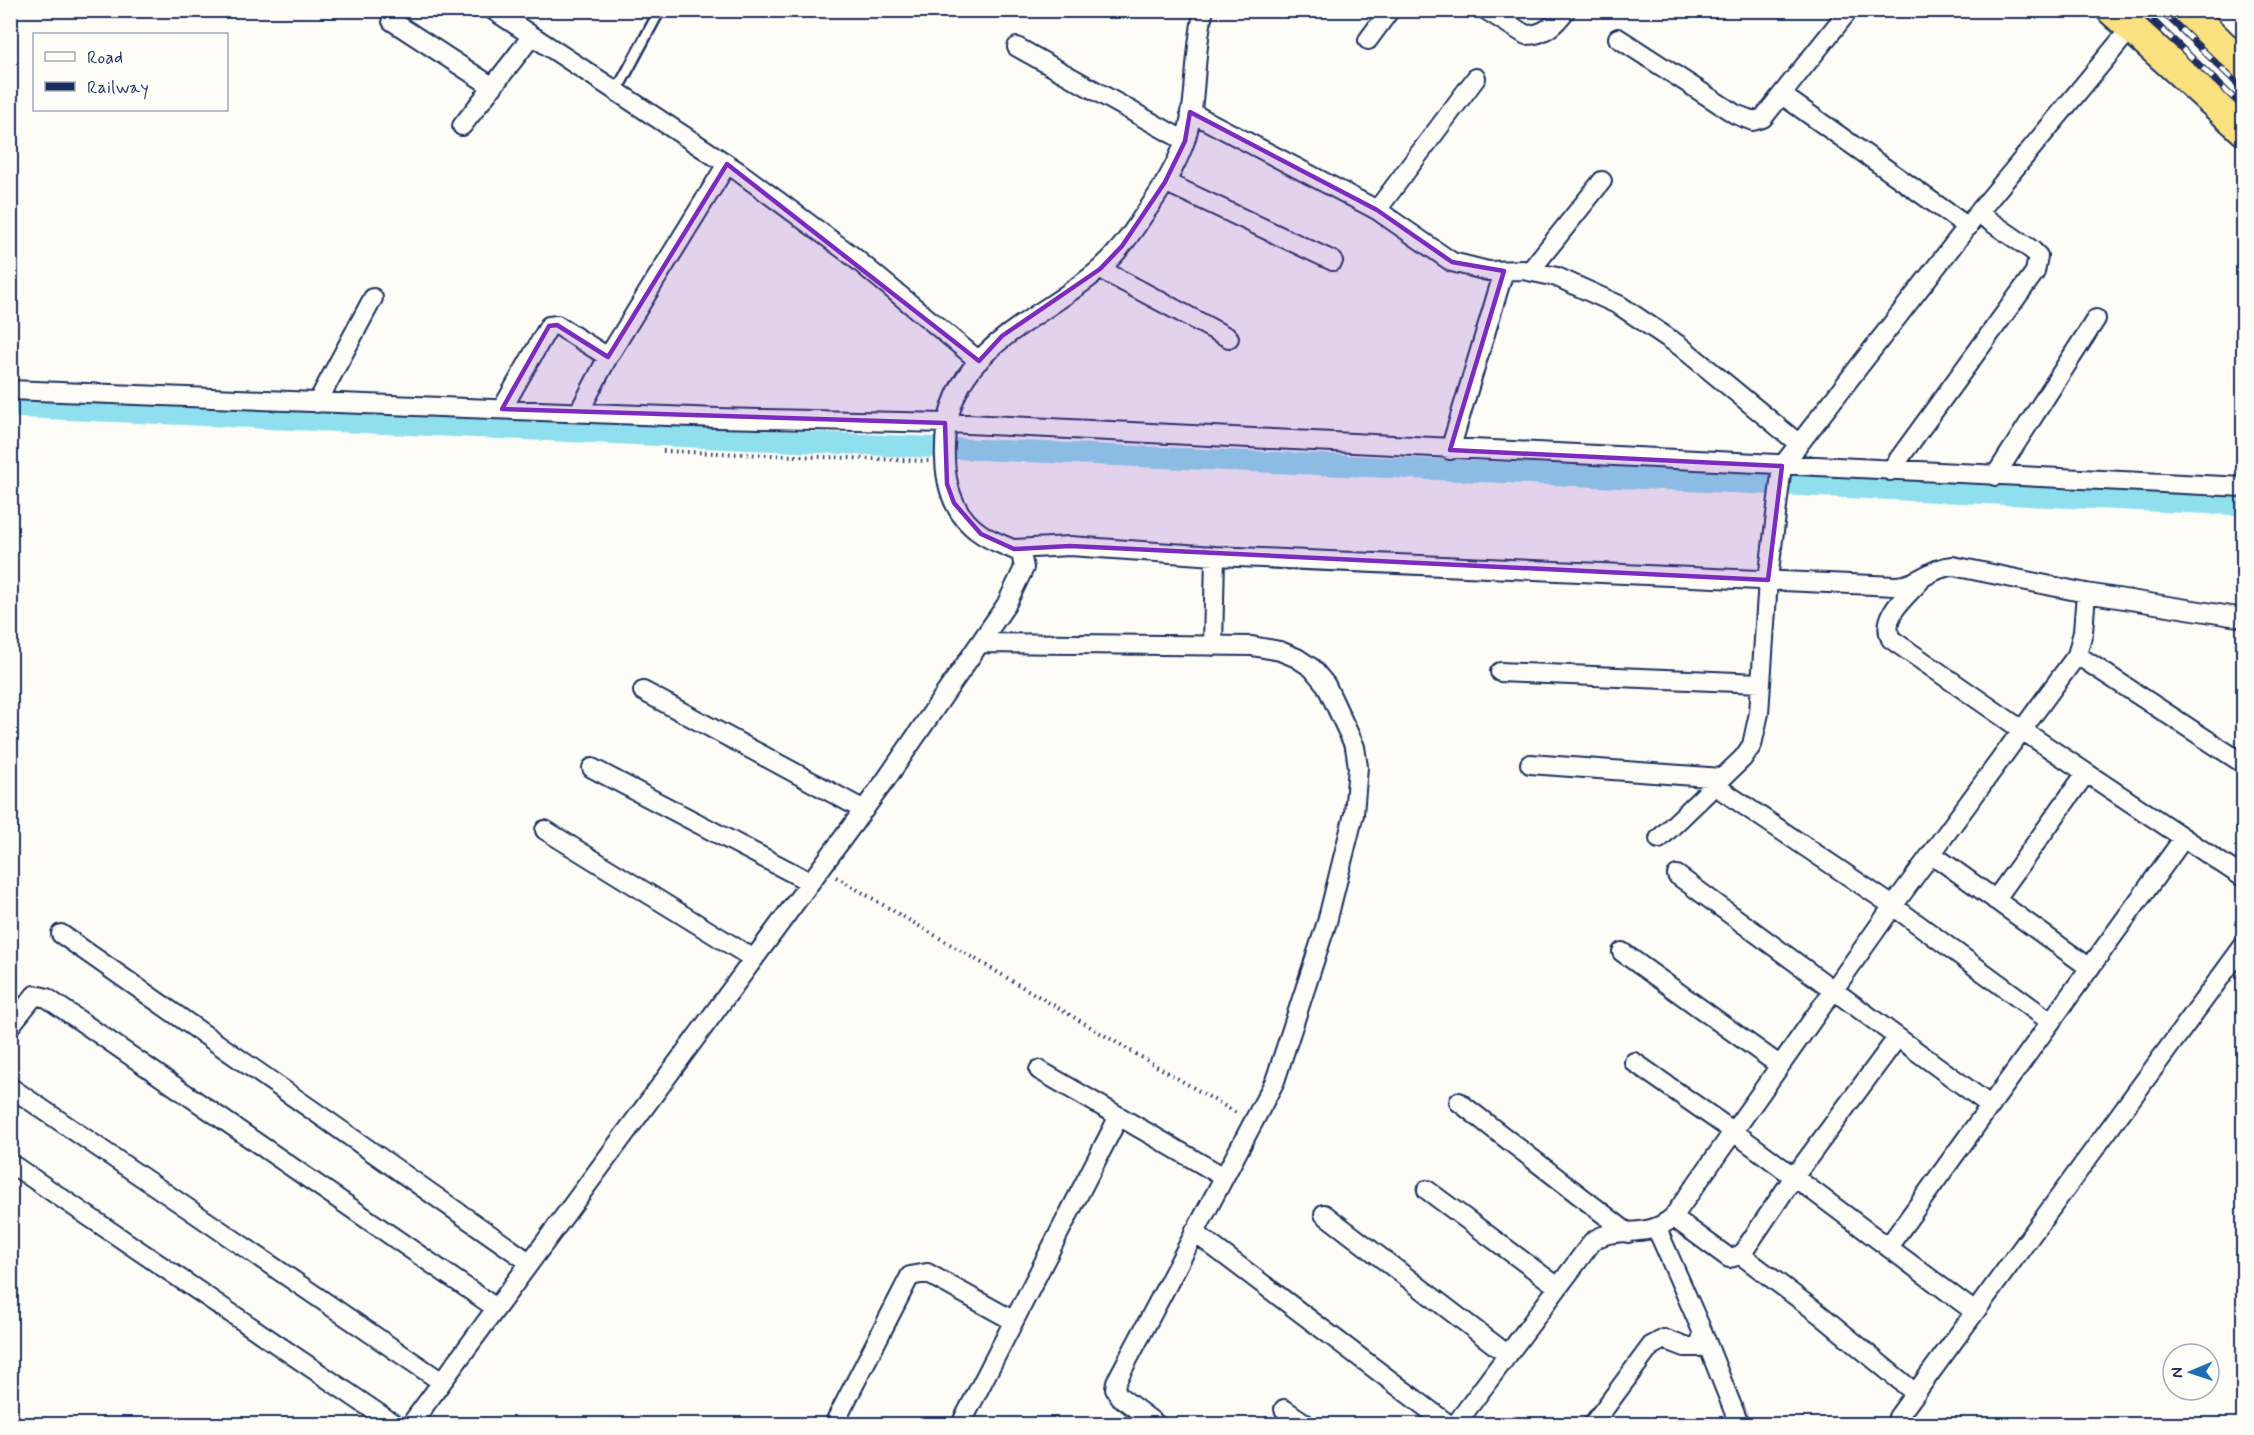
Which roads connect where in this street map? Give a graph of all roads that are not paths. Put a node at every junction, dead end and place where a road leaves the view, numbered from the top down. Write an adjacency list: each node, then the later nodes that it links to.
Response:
1 (390, 10): 17 (street)
2 (493, 10): 11 (street)
3 (660, 10): 18 (lane)
4 (1204, 10): 20 (street)
5 (1486, 10): 6 (street)
6 (1566, 10)
7 (1849, 10): 19 (street)
8 (2186, 10): 15 (highway)
9 (1383, 14): 13 (street)
10 (2121, 20): 22 (highway); 28 (street)
11 (532, 36): 17 (street); 18 (street)
12 (1618, 38): 19 (street)
13 (1368, 40)
14 (1017, 47): 23 (street)
15 (2244, 67)
16 (1476, 78): 27 (street)
17 (493, 87): 21 (street)
18 (616, 92): 24 (street)
19 (1782, 95): 28 (street)
20 (1190, 112): 23 (street); 27 (street)
21 (462, 126)
22 (2244, 130)
23 (1185, 141): 26 (street)
24 (727, 164): 36 (street); 37 (street)
25 (1602, 181): 32 (street)
26 (1165, 182): 29 (street); 30 (street)
27 (1377, 210): 31 (street)
28 (1973, 220): 43 (street); 46 (street)
29 (1333, 261)
30 (1100, 269): 35 (street); 37 (street)
31 (1504, 271): 32 (street); 44 (street)
32 (1530, 271): 43 (street)
33 (373, 298): 39 (street)
34 (2096, 319): 47 (street)
35 (1229, 338)
36 (609, 357): 40 (street); 41 (street)
37 (979, 361): 42 (street)
38 (10, 390): 39 (street)
39 (317, 403): 40 (street)
40 (502, 409): 41 (street)
41 (579, 412): 42 (street)
42 (945, 443): 44 (street); 49 (street)
43 (1799, 444): 45 (street)
44 (1450, 450): 45 (street)
45 (1781, 471): 46 (street); 51 (street)
46 (1890, 471): 47 (street)
47 (1995, 476): 48 (street)
48 (2244, 487)
49 (1014, 549): 50 (street); 55 (street)
50 (1215, 556): 51 (street); 56 (street)
51 (1768, 580): 52 (street); 59 (street)
52 (1920, 581): 53 (street); 61 (street)
53 (2086, 593): 54 (street); 57 (street)
54 (2244, 618)
55 (981, 643): 56 (street); 67 (street)
56 (1213, 646): 95 (street)
57 (2077, 655): 61 (street); 63 (street)
58 (1500, 672): 59 (street)
59 (1760, 682): 66 (street)
60 (643, 691): 67 (street)
61 (2022, 730): 65 (street); 71 (street)
62 (1530, 764): 66 (street)
63 (2244, 764)
64 (592, 768): 72 (street)
65 (2086, 773): 69 (street); 75 (street)
66 (1718, 782): 70 (street); 76 (street)
67 (864, 810): 72 (street)
68 (545, 830): 80 (street)
69 (2182, 838): 74 (street); 81 (street)
70 (1659, 839)
71 (1932, 854): 75 (street); 76 (street)
72 (816, 875): 80 (street)
73 (1677, 875): 82 (street)
74 (2244, 878)
75 (1995, 900): 81 (street)
76 (1893, 906): 82 (street); 83 (street)
77 (61, 934): 105 (street)
78 (2244, 945): 108 (street)
79 (1622, 952): 87 (street)
80 (754, 959): 105 (street)
81 (2090, 968): 83 (street)
82 (1834, 990): 85 (street); 87 (street)
83 (2051, 1022): 91 (street)
84 (10, 1026): 107 (street)
85 (1897, 1038): 91 (street); 96 (street)
86 (1634, 1062): 93 (street)
87 (1779, 1065): 93 (street)
88 (1039, 1070): 92 (street)
89 (10, 1087): 112 (street)
90 (1459, 1102): 102 (street)
91 (1991, 1106): 103 (street)
92 (1119, 1116): 95 (street); 109 (street)
93 (1734, 1132): 96 (street); 99 (street)
94 (10, 1163): 116 (street)
95 (1224, 1176): 101 (street)
96 (1794, 1177): 103 (street); 104 (street)
97 (1427, 1190): 106 (street)
98 (1324, 1214): 111 (street)
99 (1673, 1217): 100 (street); 104 (street)
100 (1657, 1228): 102 (street); 110 (street)
101 (1194, 1232): 120 (street); 122 (street)
102 (1629, 1233): 106 (street)
103 (1888, 1247): 108 (street)
104 (1741, 1255): 113 (street)
105 (529, 1262): 107 (street)
106 (1558, 1287): 111 (street)
107 (496, 1308): 112 (street)
108 (1975, 1312): 113 (street)
109 (1014, 1321): 118 (street); 119 (street)
110 (1703, 1333): 124 (street); 125 (street)
111 (1508, 1355): 123 (street)
112 (442, 1382): 117 (street)
113 (1915, 1393): 115 (street)
114 (1284, 1409): 121 (street)
115 (1898, 1417)
116 (393, 1425)
117 (411, 1425)
118 (834, 1425)
119 (961, 1425)
120 (1156, 1425)
121 (1306, 1425)
122 (1448, 1425)
123 (1456, 1425)
124 (1593, 1425)
125 (1739, 1425)

